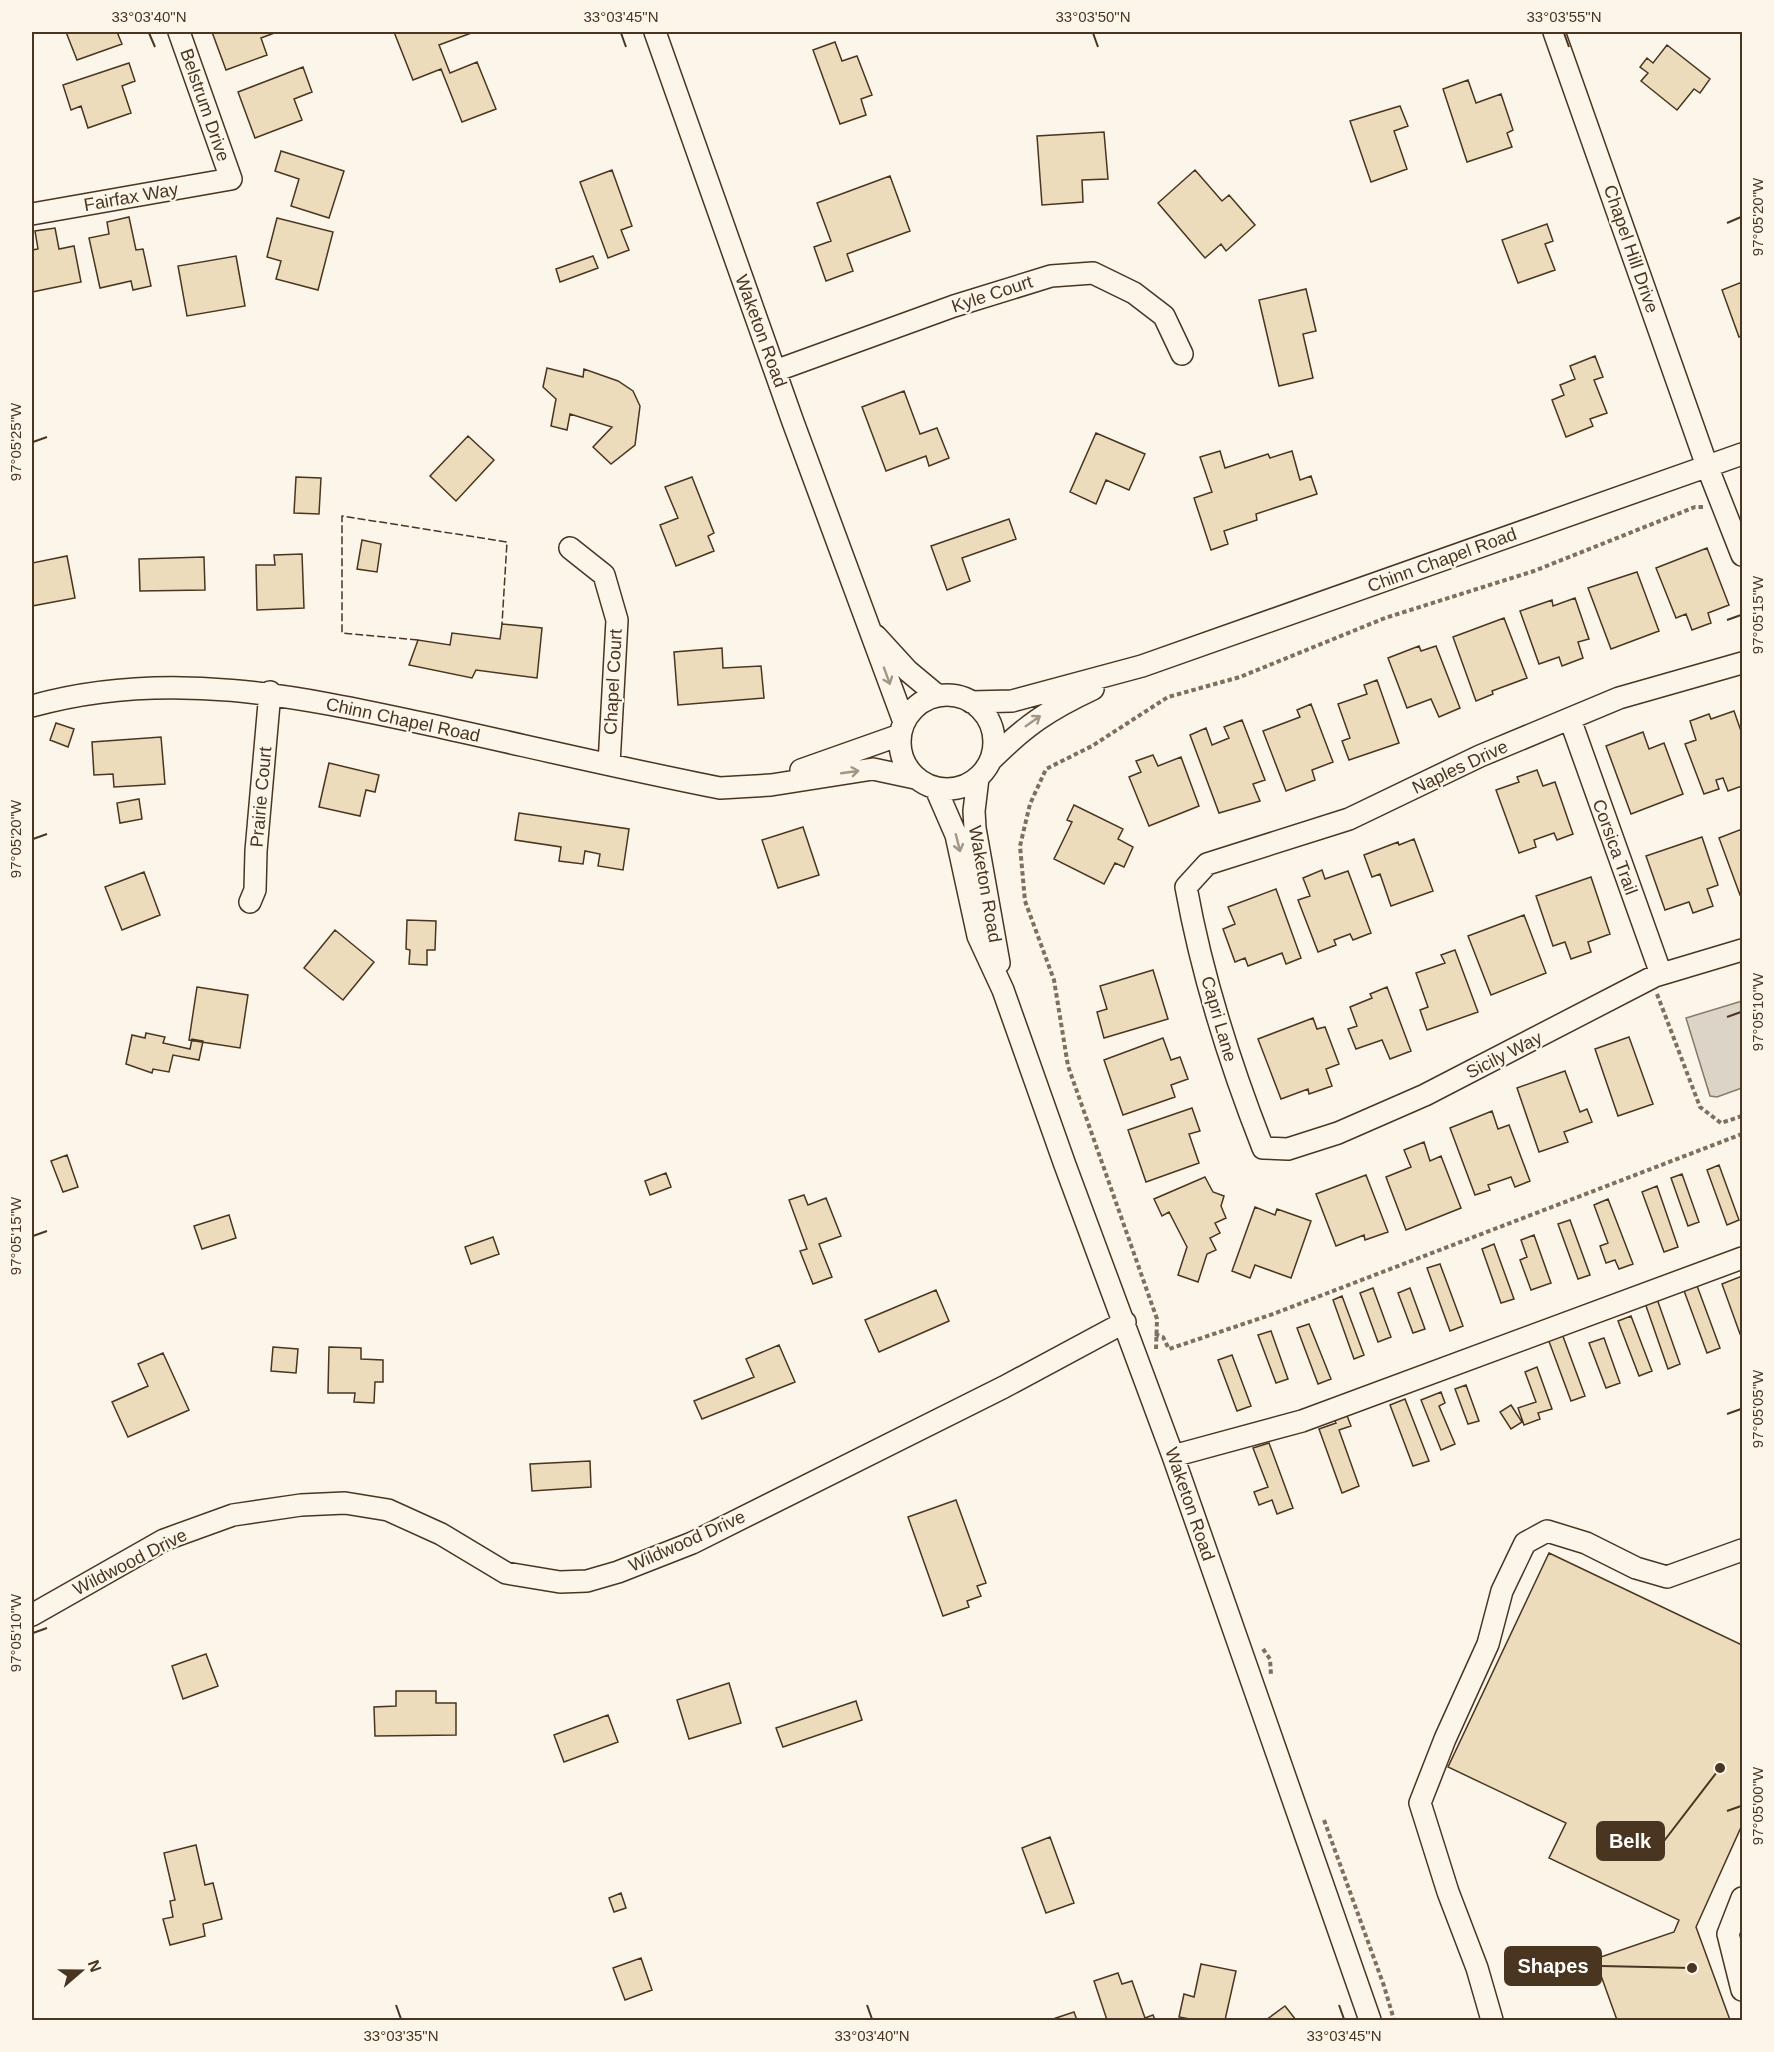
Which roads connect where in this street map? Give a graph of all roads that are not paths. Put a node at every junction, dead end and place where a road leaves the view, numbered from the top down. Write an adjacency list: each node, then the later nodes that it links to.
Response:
1 (179, 32): 4 (street, Belstrum Drive)
2 (655, 32): 7 (street, Waketon Road)
3 (1554, 32): 9 (street, Chapel Hill Drive)
4 (231, 179): 5 (street, Fairfax Way)
5 (32, 214)
6 (1182, 354): 7 (street, Kyle Court)
7 (775, 371): 12 (street, Waketon Road)
8 (1743, 454): 9 (street, Chinn Chapel Road)
9 (1707, 466): 11 (street, Chapel Hill Drive); 14 (street, Chinn Chapel Road)
10 (570, 548): 22 (street, Chapel Court)
11 (1743, 555)
12 (870, 630): 16 (street, Waketon Road); 20 (street, Waketon Road, one-way to 20)
13 (1743, 663): 19 (street, Naples Drive)
14 (1142, 666): 17 (street, Chinn Chapel Road); 21 (street, Chinn Chapel Road, one-way to 14)
15 (270, 692): 18 (street, Chinn Chapel Road); 22 (street, Chinn Chapel Road); 28 (street, Prairie Court)
16 (938, 696): 17 (street); 20 (street)
17 (971, 702): 21 (street)
18 (32, 706)
19 (1570, 719): 27 (street, Naples Drive); 30 (street, Corsica Trail)
20 (902, 729): 23 (street); 25 (street, Chinn Chapel Road)
21 (990, 760): 24 (street)
22 (609, 764): 25 (street, Chinn Chapel Road)
23 (915, 778): 25 (street, Chinn Chapel Road, one-way to 23); 26 (street)
24 (978, 778): 26 (street); 31 (street, Waketon Road)
25 (771, 785)
26 (936, 789): 31 (street, Waketon Road, one-way to 31)
27 (1186, 887): 32 (street, Capri Lane)
28 (250, 902)
29 (1743, 950): 30 (street, Sicily Way)
30 (1656, 976): 32 (street, Sicily Way)
31 (1003, 990): 34 (street, Waketon Road)
32 (1263, 1148)
33 (1743, 1258): 35 (street)
34 (1125, 1322): 35 (street, Waketon Road); 37 (street, Wildwood Drive)
35 (1173, 1456): 40 (street, Waketon Road)
36 (1743, 1550): 41 (street)
37 (32, 1615)
38 (1743, 1898): 39 (street)
39 (1743, 1990)
40 (1370, 2020)
41 (1492, 2020)

